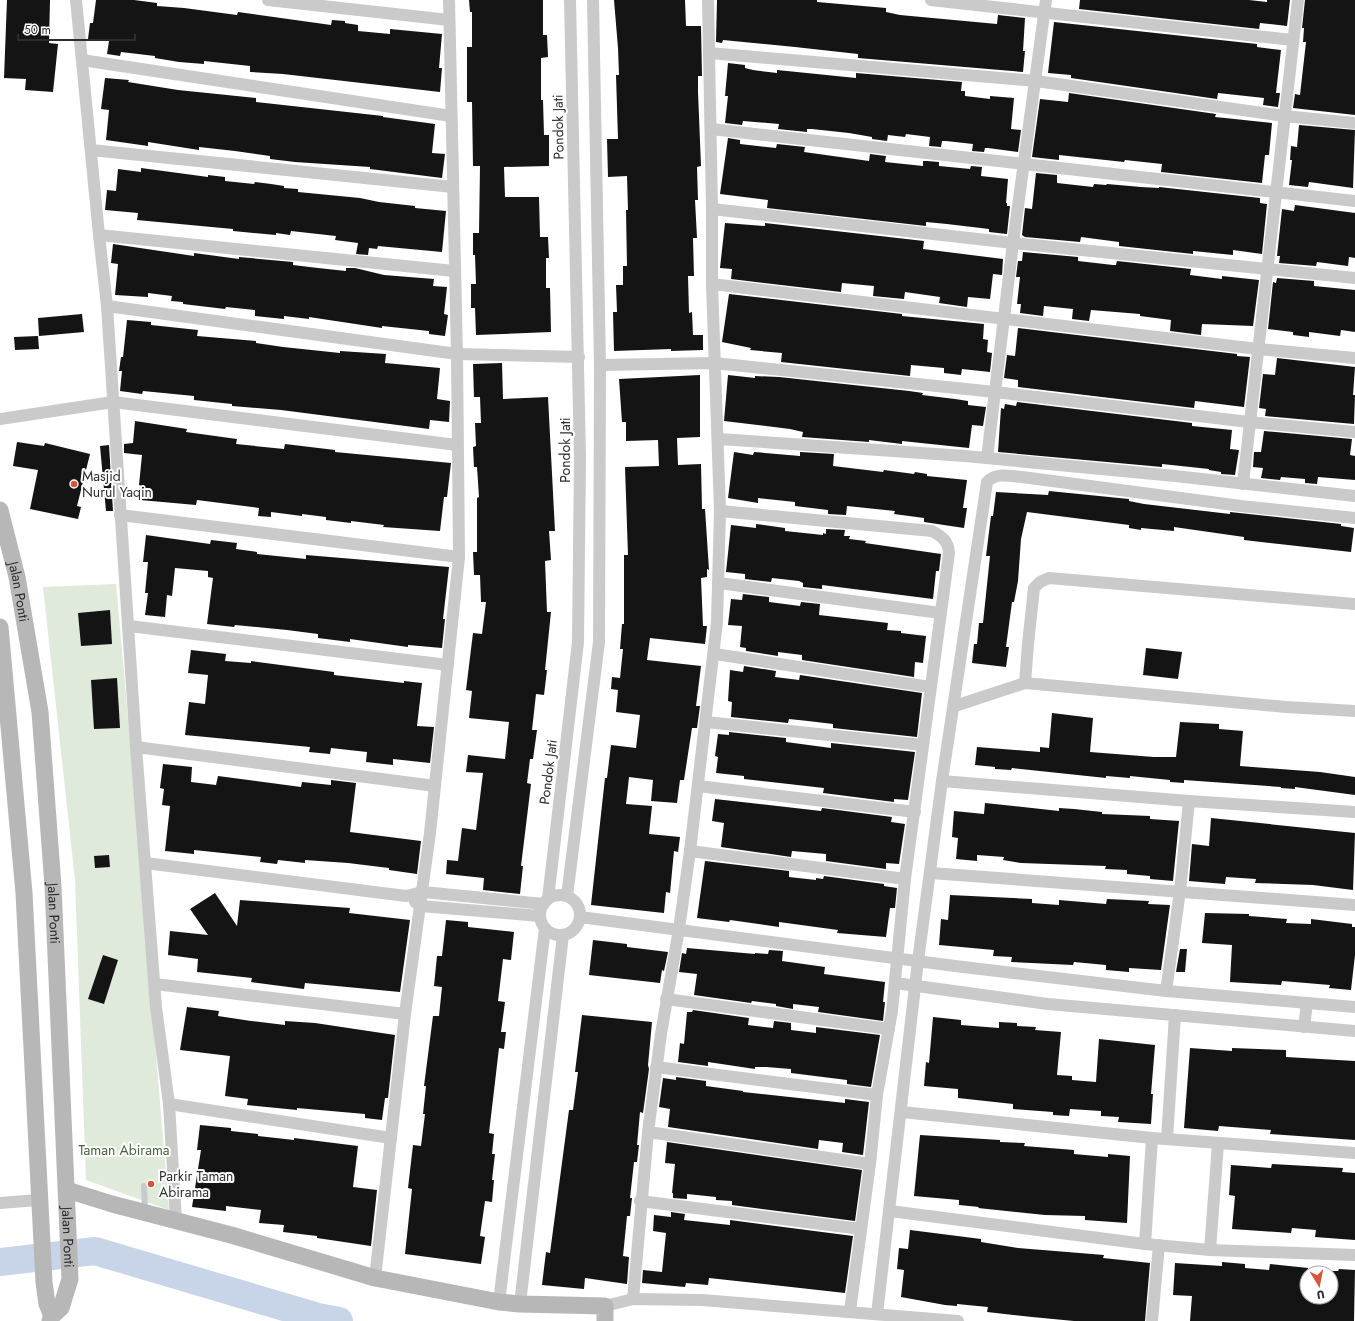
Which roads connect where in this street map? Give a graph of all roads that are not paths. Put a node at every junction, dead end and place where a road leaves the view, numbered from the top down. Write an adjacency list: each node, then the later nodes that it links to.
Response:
1 (76, 0): 14 (street)
2 (268, 0): 11 (street)
3 (449, 0): 11 (street)
4 (570, 0): 36 (street, Pondok Jati)
5 (593, 0): 39 (street)
6 (708, 0): 13 (street)
7 (931, 0): 10 (street)
8 (1046, 0): 10 (street)
9 (1298, 0): 12 (street)
10 (1045, 13): 12 (street); 15 (street)
11 (448, 20): 16 (street)
12 (1292, 40): 17 (street)
13 (709, 53): 15 (street); 19 (street)
14 (82, 60): 16 (street); 20 (street)
15 (1036, 81): 17 (street); 21 (street)
16 (451, 116): 22 (street)
17 (1284, 116): 18 (street); 23 (street)
18 (1355, 123)
19 (711, 129): 21 (street); 25 (street)
20 (91, 150): 22 (street); 26 (street)
21 (1024, 164): 23 (street); 27 (street)
22 (453, 187): 29 (street)
23 (1276, 192): 24 (street); 28 (street)
24 (1355, 201)
25 (712, 209): 27 (street); 31 (street)
26 (99, 235): 29 (street); 32 (street)
27 (1013, 244): 28 (street); 33 (street)
28 (1266, 269): 30 (street); 34 (street)
29 (454, 271): 35 (street)
30 (1355, 278)
31 (712, 284): 33 (street); 38 (street)
32 (107, 306): 35 (street); 41 (street)
33 (1004, 317): 34 (street); 40 (street)
34 (1258, 349): 37 (street); 43 (street)
35 (457, 354): 36 (street); 46 (street)
36 (579, 357): 48 (street, Pondok Jati)
37 (1355, 358)
38 (714, 363): 39 (street); 40 (street); 45 (street)
39 (600, 365): 47 (street)
40 (995, 392): 43 (street); 49 (street)
41 (113, 402): 42 (street); 46 (street); 54 (street)
42 (0, 420)
43 (1249, 422): 44 (street); 50 (street)
44 (1355, 432)
45 (719, 439): 49 (street); 53 (street)
46 (457, 445): 56 (street)
47 (600, 455): 48 (street); 84 (street)
48 (580, 457): 85 (street, Pondok Jati)
49 (987, 458): 50 (street)
50 (1243, 484): 51 (street)
51 (1355, 496)
52 (0, 510): 119 (main road, Jalan Ponti)
53 (720, 511): 57 (street); 59 (street)
54 (120, 516): 56 (street); 60 (street)
55 (1355, 518): 66 (street)
56 (459, 557): 63 (street)
57 (719, 583): 59 (street); 62 (street)
58 (1355, 604): 64 (street)
59 (940, 613): 65 (street)
60 (129, 626): 63 (street); 70 (street)
61 (0, 627): 120 (main road, Jalan Ponti)
62 (715, 654): 65 (street); 68 (street)
63 (448, 665): 72 (street)
64 (1025, 683): 66 (street); 67 (street)
65 (930, 687): 69 (street)
66 (954, 706): 71 (street)
67 (1355, 711)
68 (706, 722): 69 (street); 73 (street)
69 (923, 745): 75 (street)
70 (136, 747): 72 (street); 78 (street)
71 (942, 781): 74 (street); 79 (street)
72 (435, 786): 82 (street)
73 (698, 786): 75 (street); 77 (street)
74 (1189, 801): 76 (street); 81 (street)
75 (914, 812): 80 (street)
76 (1355, 812)
77 (690, 851): 80 (street); 91 (street)
78 (145, 863): 83 (street); 96 (street)
79 (931, 873): 81 (street); 94 (street)
80 (905, 879): 93 (street)
81 (1180, 891): 87 (street); 98 (street)
82 (423, 892): 83 (street); 85 (street); 86 (street)
83 (406, 896): 86 (street)
84 (568, 896): 85 (street); 89 (street)
85 (546, 901): 88 (street)
86 (421, 906): 88 (street); 102 (street)
87 (1355, 906)
88 (540, 916): 90 (street)
89 (580, 917): 91 (street); 92 (street)
90 (545, 928): 92 (street); 133 (street)
91 (679, 929): 93 (street); 99 (street)
92 (563, 935): 134 (street)
93 (898, 958): 94 (street); 95 (street)
94 (918, 961): 97 (street); 98 (street)
95 (895, 983): 97 (street); 105 (street)
96 (155, 984): 102 (street); 109 (street)
97 (915, 987): 103 (street); 110 (street)
98 (1166, 991): 100 (street)
99 (666, 999): 105 (street); 107 (street)
100 (1307, 1003): 101 (street); 104 (street)
101 (1355, 1007)
102 (405, 1014): 112 (street)
103 (1176, 1015): 104 (street); 114 (street)
104 (1304, 1027): 106 (street)
105 (888, 1029): 108 (street)
106 (1355, 1031)
107 (656, 1067): 108 (street); 111 (street)
108 (877, 1095): 117 (street)
109 (169, 1104): 112 (street); 125 (street)
110 (902, 1112): 113 (street); 123 (street)
111 (648, 1132): 117 (street); 121 (street)
112 (391, 1138): 131 (street)
113 (1152, 1138): 114 (street); 127 (street)
114 (1167, 1139): 115 (street)
115 (1218, 1144): 116 (street); 129 (street)
116 (1355, 1153)
117 (870, 1164): 126 (street)
118 (144, 1186): 124 (lane)
119 (67, 1190): 124 (main road); 138 (main road, Jalan Ponti)
120 (31, 1200): 122 (street); 138 (main road, Jalan Ponti)
121 (640, 1201): 126 (street); 132 (street)
122 (0, 1203)
123 (890, 1211): 127 (street); 137 (street)
124 (145, 1212): 125 (main road)
125 (176, 1220): 131 (main road)
126 (861, 1229): 135 (street)
127 (1145, 1244): 128 (street)
128 (1159, 1245): 129 (street); 140 (street)
129 (1210, 1250): 130 (street)
130 (1355, 1255)
131 (375, 1278): 133 (main road)
132 (633, 1299): 135 (street); 136 (street)
133 (499, 1302): 134 (main road)
134 (520, 1304): 136 (main road)
135 (850, 1311): 137 (street)
136 (605, 1313)
137 (877, 1314): 139 (street)
138 (51, 1318)
139 (958, 1321)
140 (1152, 1321)

